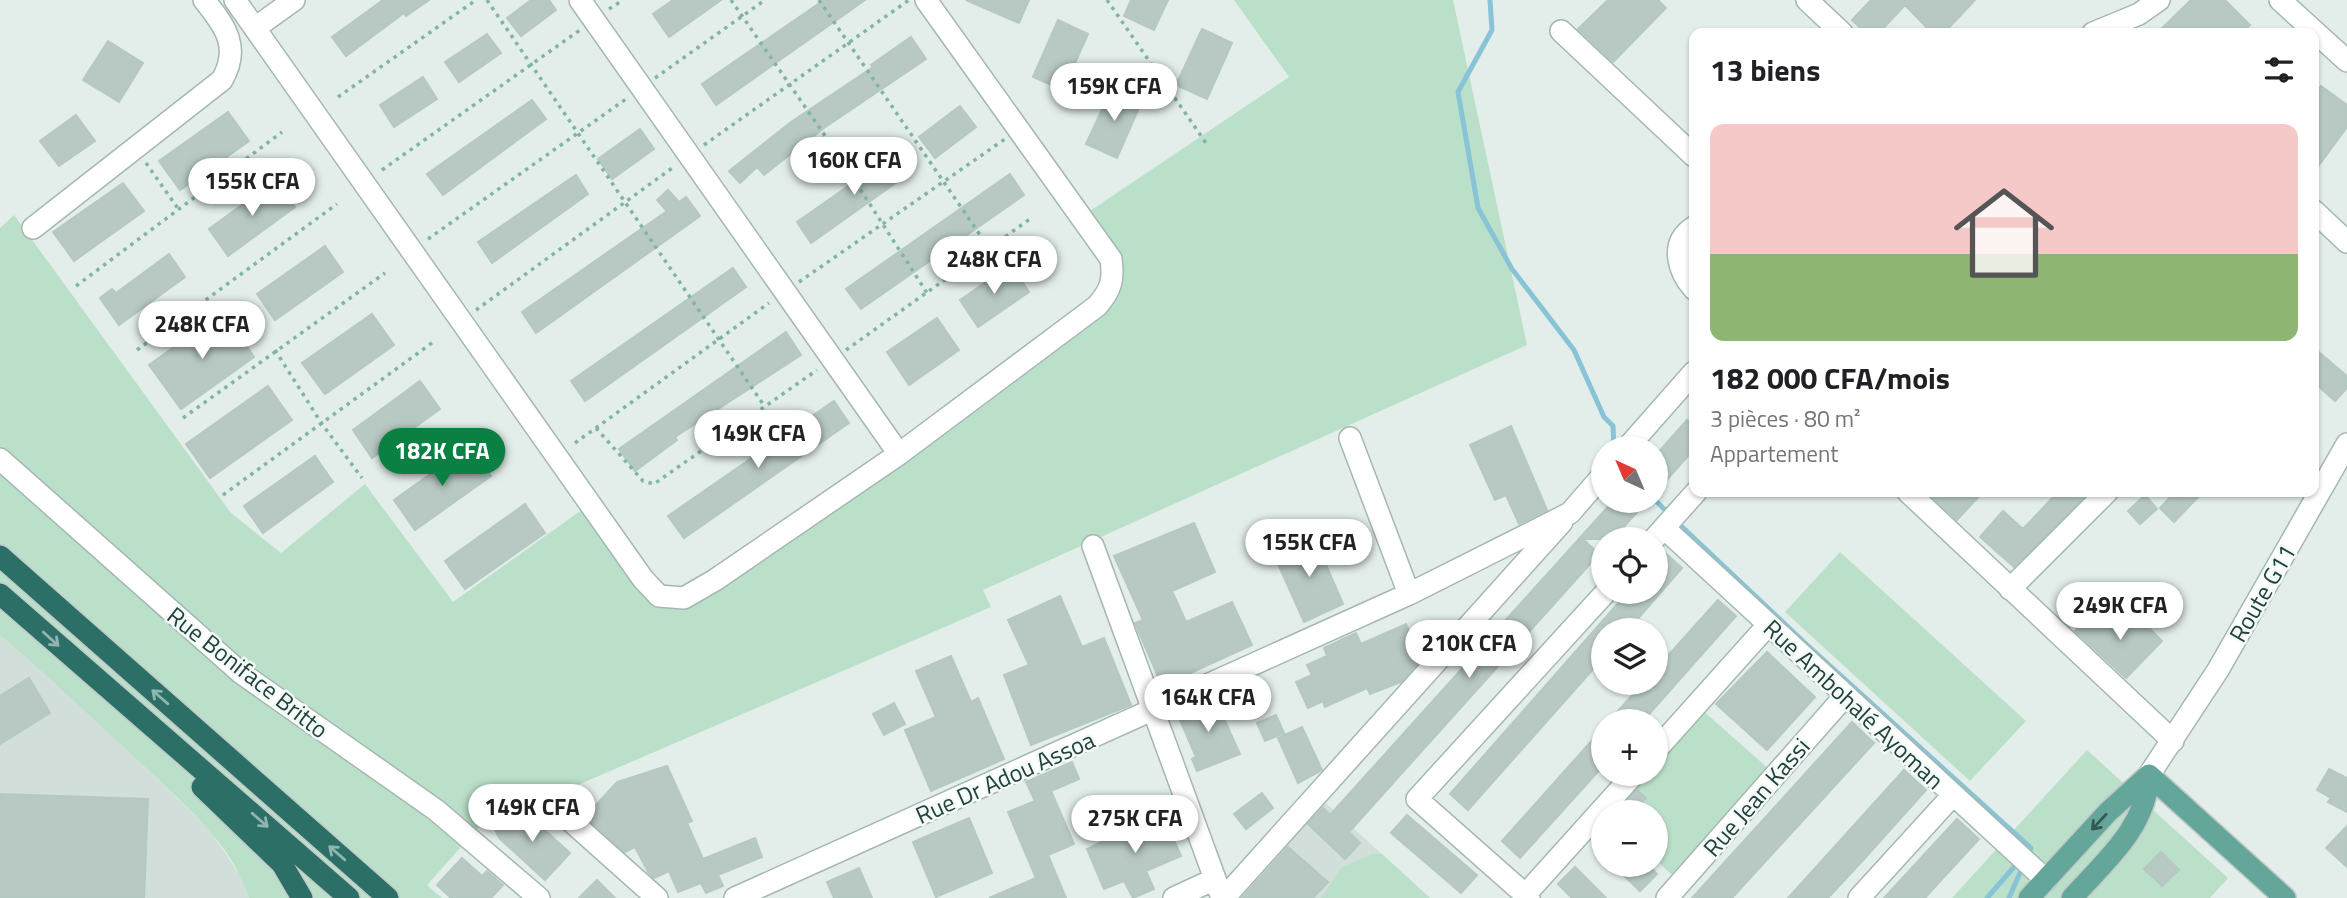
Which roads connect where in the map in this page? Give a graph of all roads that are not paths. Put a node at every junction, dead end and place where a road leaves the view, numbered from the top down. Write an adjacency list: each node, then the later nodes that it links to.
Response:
1 (204, 0): 19 (street)
2 (235, 0): 10 (street)
3 (294, 0): 10 (street)
4 (580, 0): 27 (street)
5 (926, 0): 27 (street)
6 (2159, 0): 9 (street)
7 (2280, 0): 13 (street)
8 (1816, 3): 11 (street)
9 (2140, 16): 12 (street)
10 (255, 28): 27 (street)
11 (1838, 28)
12 (2108, 28)
13 (2311, 28)
14 (1562, 30): 17 (street)
15 (2319, 36): 16 (street)
16 (2347, 61)
17 (1689, 151)
18 (2319, 216): 21 (street)
19 (33, 228)
20 (1689, 233): 22 (street)
21 (2347, 242)
22 (1689, 282)
23 (1689, 378): 24 (street)
24 (1638, 436)
25 (1350, 438): 42 (street)
26 (2347, 444): 30 (street, Route G11)
27 (899, 454)
28 (0, 459): 60 (street, Rue Boniface Britto)
29 (1591, 489): 35 (street, Rue Dr Adou Assoa)
30 (2319, 493)
31 (1691, 497): 36 (street)
32 (1913, 497): 40 (street)
33 (2102, 497): 40 (street)
34 (2317, 497): 49 (street, Route G11)
35 (1570, 513): 42 (street, Rue Dr Adou Assoa); 55 (street)
36 (1664, 527)
37 (1668, 541): 44 (street, Rue Ambohalé Ayoman)
38 (1093, 546): 47 (street)
39 (0, 556): 59 (highway, one-way to 39)
40 (2010, 589): 49 (street)
41 (0, 594): 45 (highway, one-way to 45)
42 (1409, 594): 47 (street, Rue Dr Adou Assoa)
43 (1595, 604): 56 (street)
44 (1768, 625): 46 (street, Rue Ambohalé Ayoman); 48 (street)
45 (92, 676): 57 (highway); 58 (highway, one-way to 58)
46 (1845, 696): 52 (street, Rue Ambohalé Ayoman); 64 (street, Rue Jean Kassi)
47 (1153, 710): 55 (street); 62 (street, Rue Dr Adou Assoa)
48 (1668, 737)
49 (2173, 741): 50 (street, Route G11)
50 (2149, 775): 54 (main road, one-way to 54); 67 (main road); 68 (main road)
51 (1623, 786): 56 (street)
52 (1953, 795): 54 (street, Rue Ambohalé Ayoman); 65 (street)
53 (555, 807): 61 (street)
54 (2046, 880): 66 (main road)
55 (1220, 892): 63 (street)
56 (1527, 896)
57 (302, 898)
58 (349, 898)
59 (388, 898)
60 (539, 898)
61 (657, 898)
62 (735, 898)
63 (1174, 898)
64 (1667, 898)
65 (1859, 898)
66 (2029, 898)
67 (2072, 898)
68 (2286, 898)

